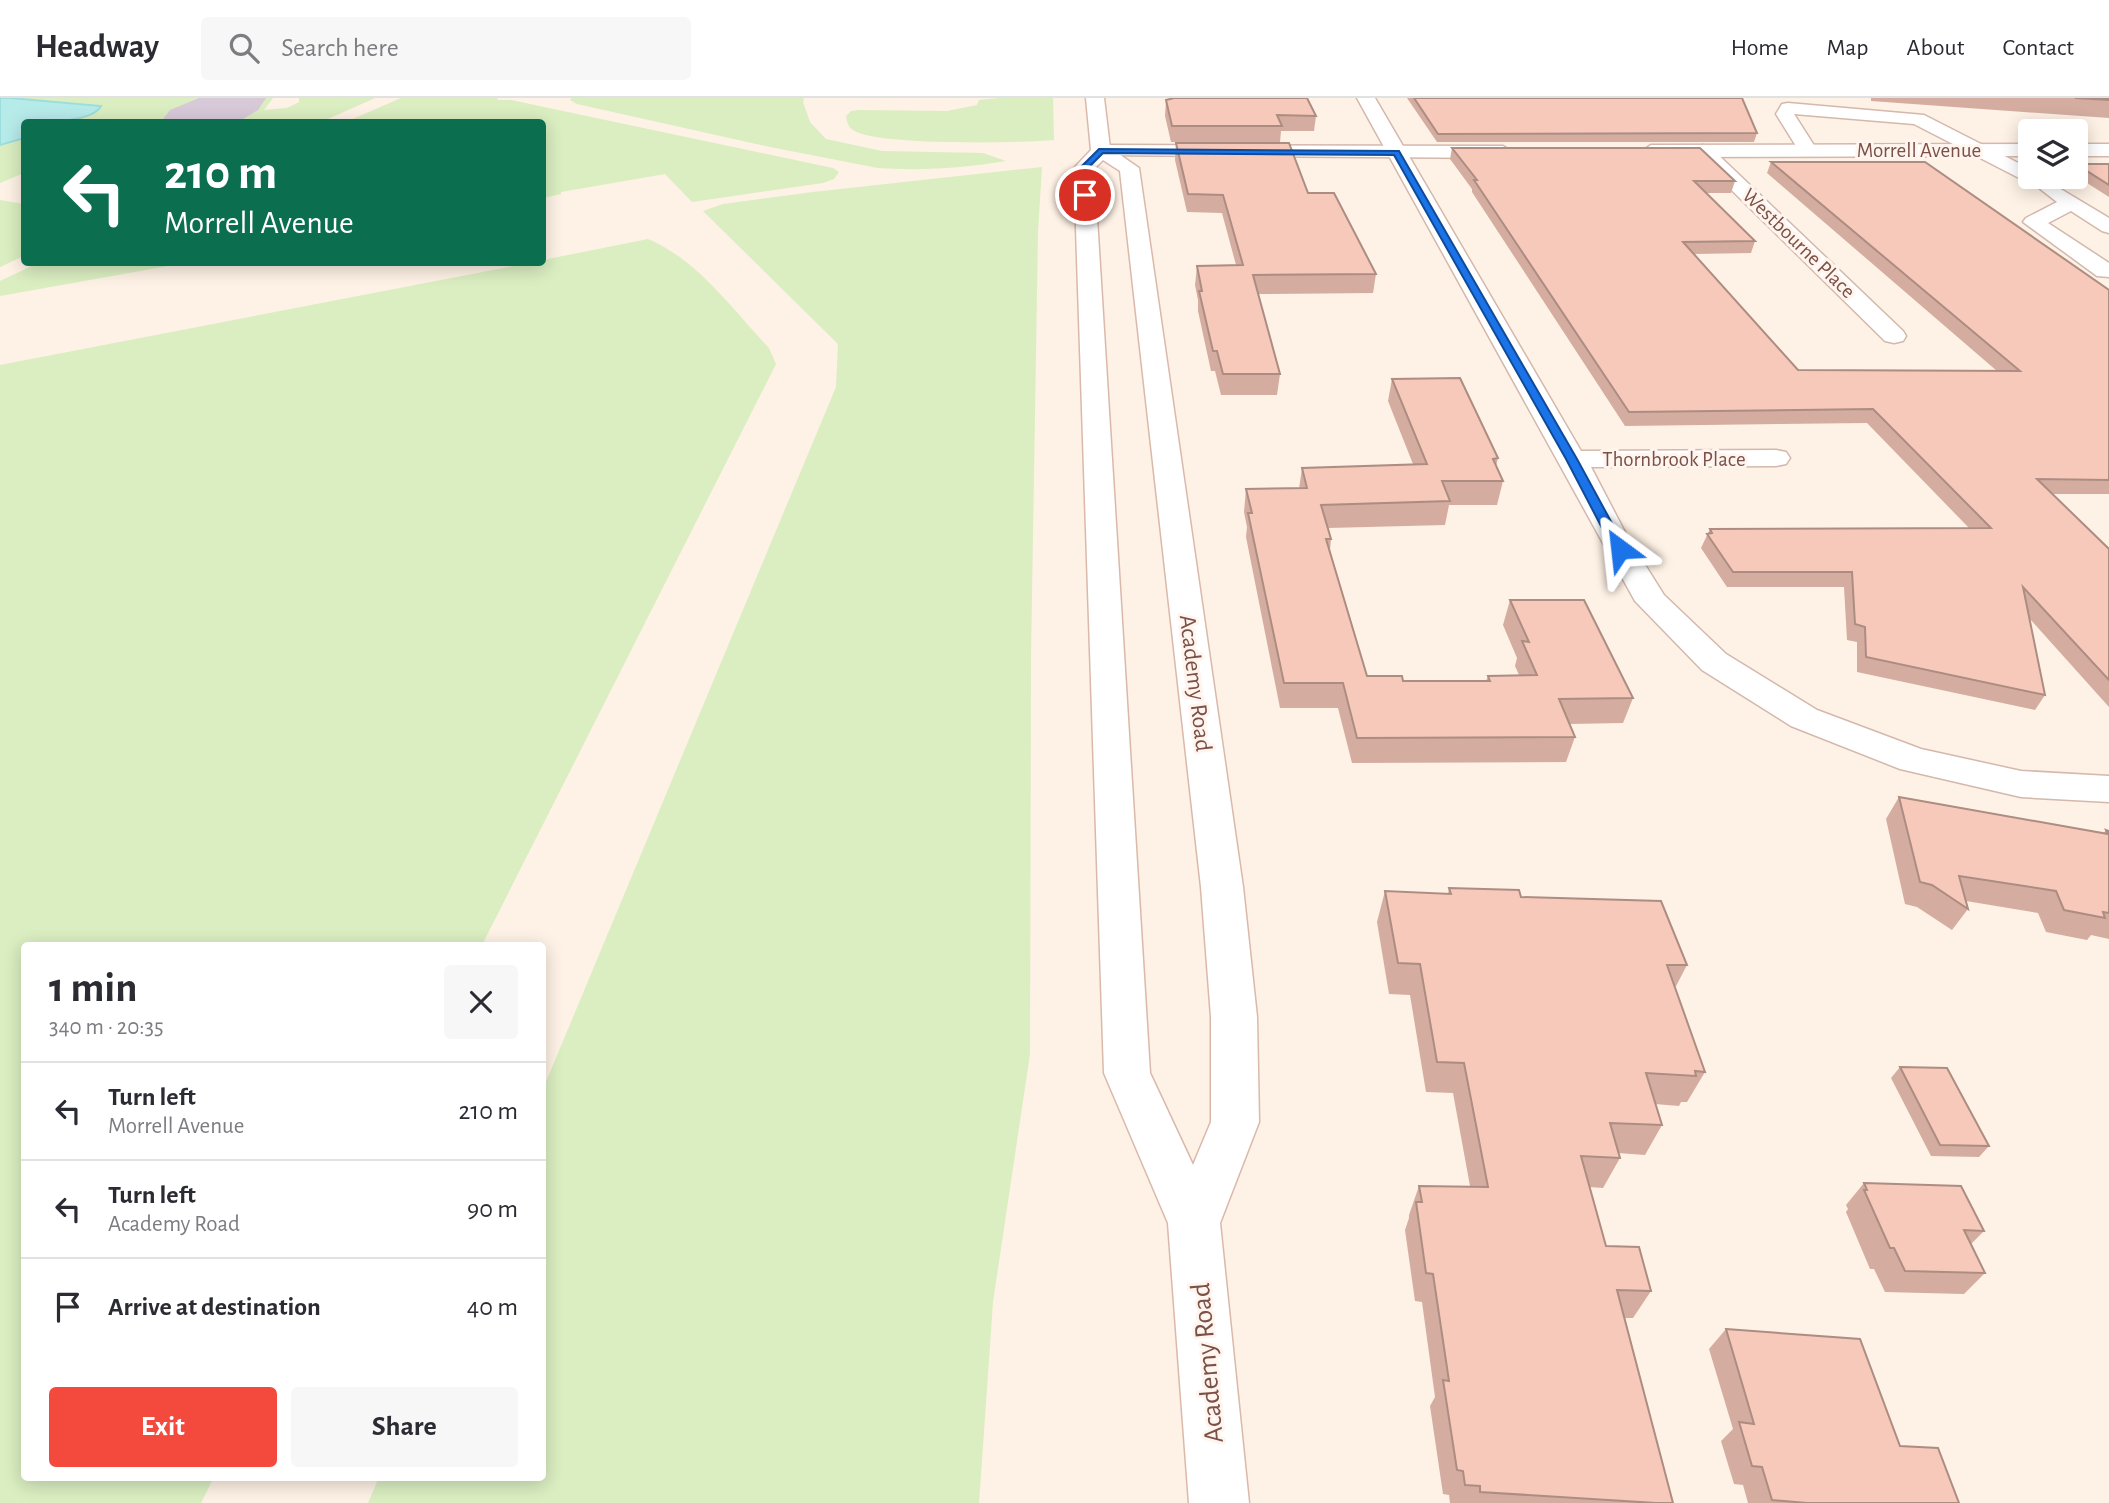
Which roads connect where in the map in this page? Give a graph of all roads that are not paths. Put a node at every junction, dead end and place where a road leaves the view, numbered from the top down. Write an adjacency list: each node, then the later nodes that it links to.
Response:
1 (1096, 98): 9 (street)
2 (1366, 98): 11 (street)
3 (2109, 149): 8 (street)
4 (1703, 150): 5 (street, Morrell Avenue); 10 (street, Morrell Avenue); 18 (street, Westbourne Place)
5 (1808, 150): 6 (street, Morrell Avenue); 6 (street, Morrell Avenue)
6 (1979, 150): 7 (street, Morrell Avenue); 13 (street)
7 (2018, 150)
8 (2088, 150)
9 (1101, 151): 11 (street); 22 (street, Academy Road); 22 (street, Academy Road)
10 (1633, 151)
11 (1396, 152): 12 (street); 20 (street)
12 (1522, 152)
13 (2018, 170)
14 (2051, 189): 15 (street)
15 (2072, 203): 16 (street); 17 (street)
16 (2109, 227)
17 (2109, 270)
18 (1894, 336)
19 (1776, 458): 20 (street, Thornbrook Place)
20 (1572, 459): 21 (street)
21 (2109, 789)
22 (1194, 1223): 23 (street, Academy Road)
23 (1219, 1503)

